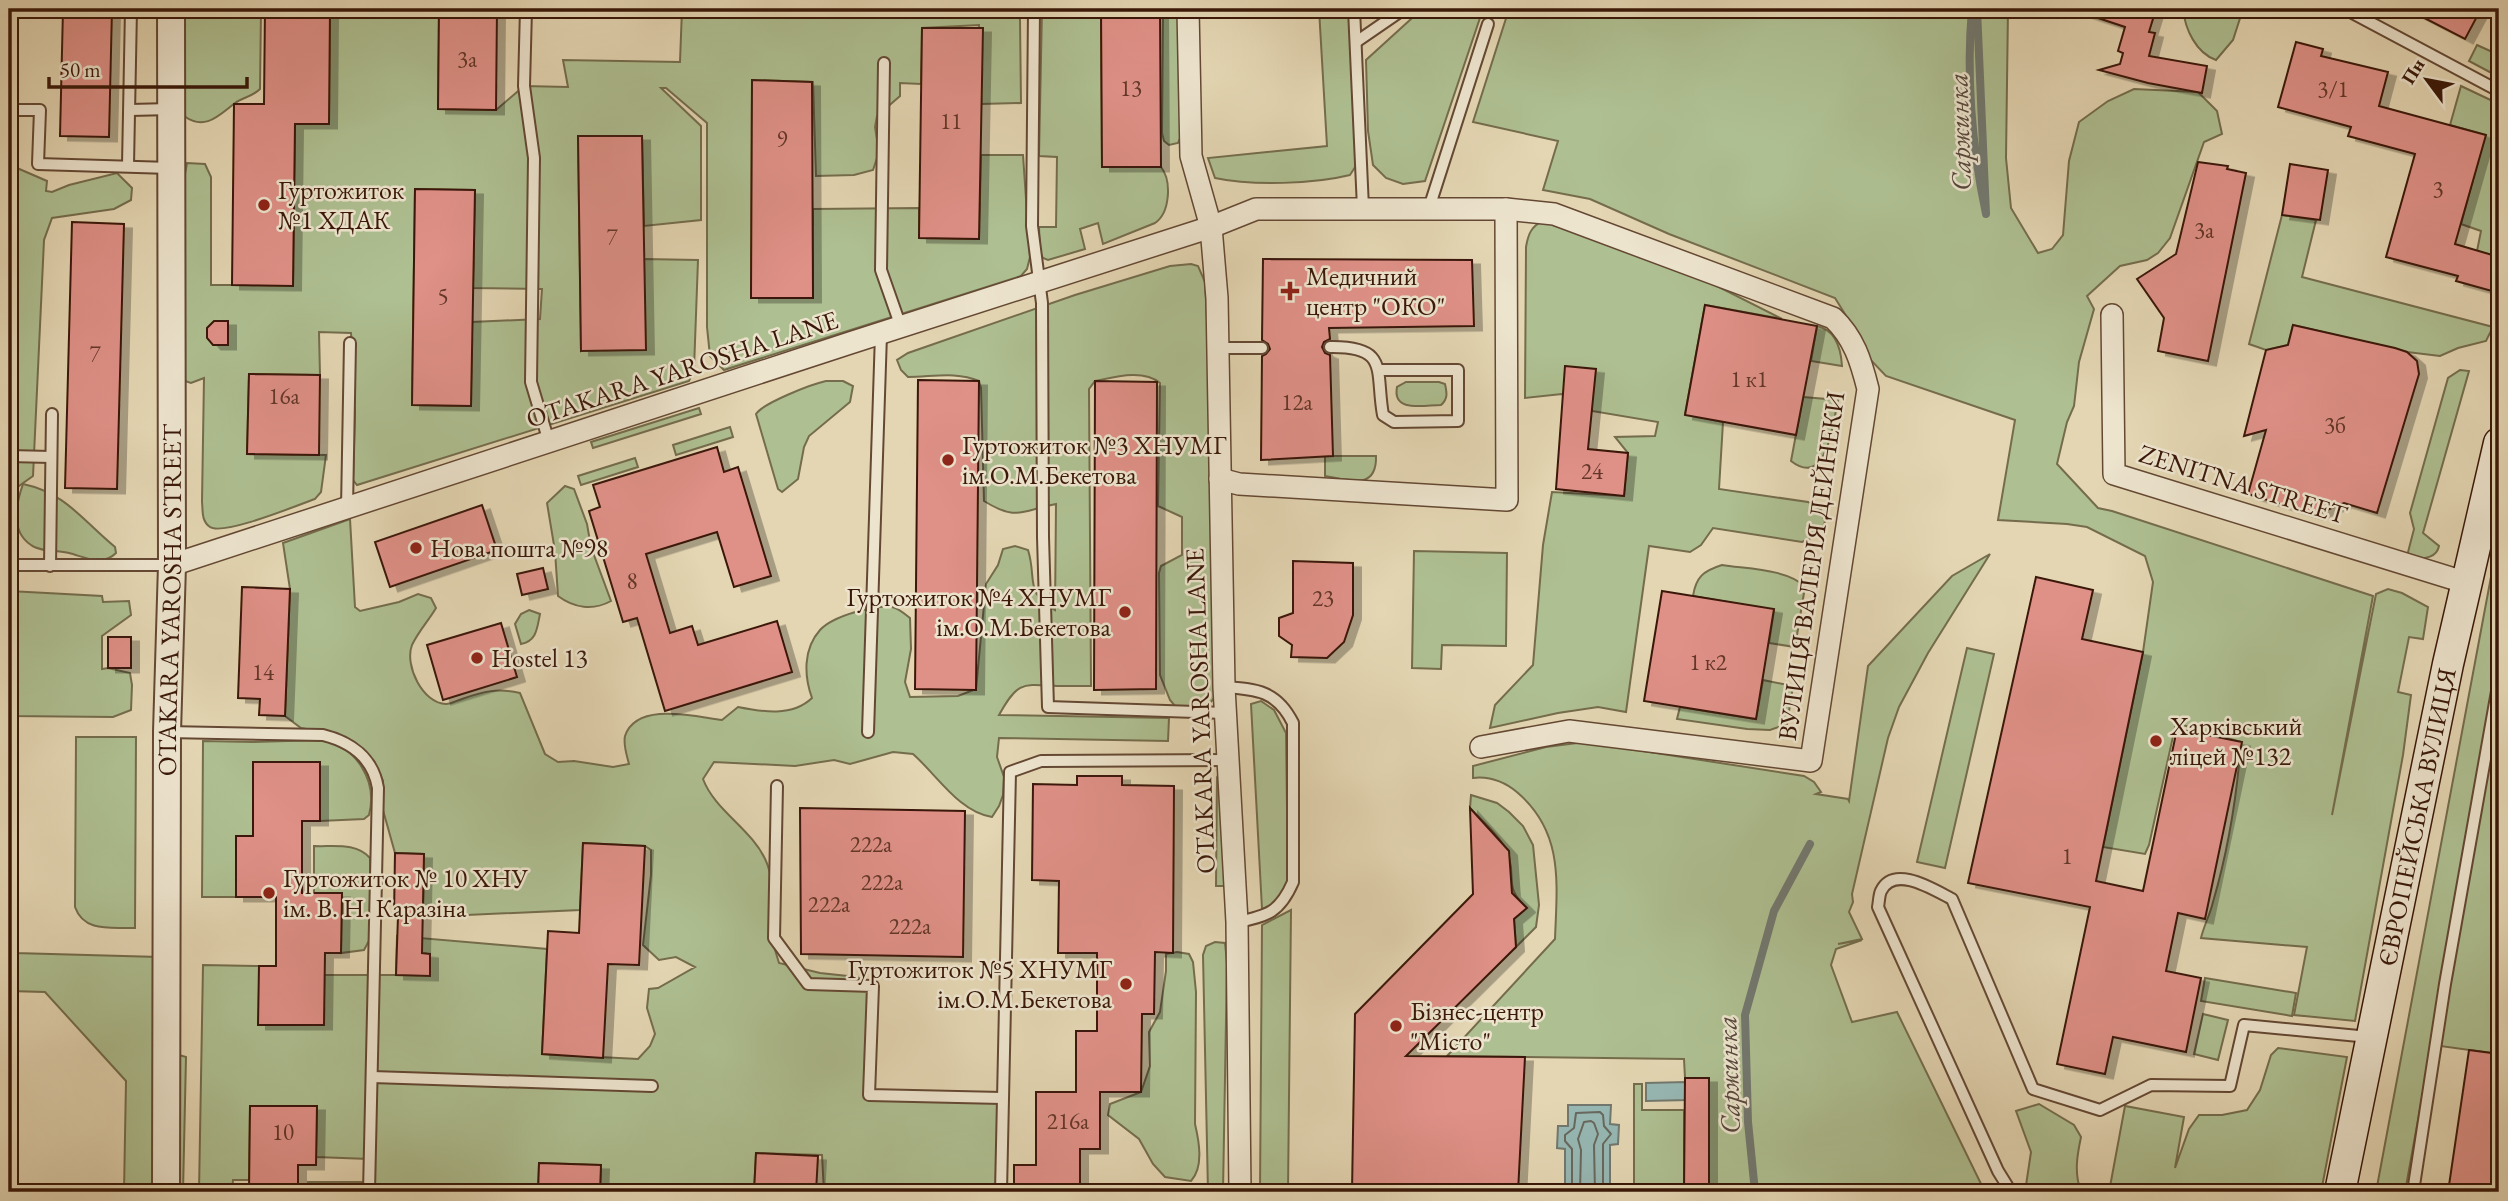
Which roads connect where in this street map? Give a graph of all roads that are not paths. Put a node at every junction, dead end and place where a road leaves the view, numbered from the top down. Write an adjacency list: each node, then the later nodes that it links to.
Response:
1 (131, 9): 15 (lane)
2 (171, 9): 13 (street, OTAKARA YAROSHA STREET)
3 (526, 9): 31 (lane)
4 (1034, 9): 22 (lane)
5 (1188, 9): 21 (street, OTAKARA YAROSHA LANE)
6 (1354, 9): 10 (lane)
7 (1404, 9): 10 (lane)
8 (2345, 9): 12 (lane)
9 (1488, 24): 19 (lane)
10 (1356, 42): 18 (lane)
11 (884, 64): 24 (lane)
12 (2499, 91)
13 (171, 109): 15 (lane); 17 (street, OTAKARA YAROSHA STREET)
14 (9, 110): 16 (lane)
15 (130, 110): 16 (lane)
16 (128, 165): 17 (lane)
17 (170, 168): 39 (street, OTAKARA YAROSHA STREET)
18 (1363, 208): 19 (street, ВУЛИЦЯ ВАЛЕРІЯ ДЕЙНЕКИ); 21 (street, ВУЛИЦЯ ВАЛЕРІЯ ДЕЙНЕКИ)
19 (1429, 208): 20 (street, ВУЛИЦЯ ВАЛЕРІЯ ДЕЙНЕКИ)
20 (1506, 209): 35 (street); 47 (street, ВУЛИЦЯ ВАЛЕРІЯ ДЕЙНЕКИ)
21 (1211, 227): 22 (street, OTAKARA YAROSHA LANE); 27 (street, OTAKARA YAROSHA LANE)
22 (1040, 283): 24 (street, OTAKARA YAROSHA LANE); 44 (lane)
23 (2112, 315): 41 (street, ZENITNA STREET)
24 (891, 330): 31 (street, OTAKARA YAROSHA LANE); 46 (lane)
25 (351, 343): 36 (lane)
26 (1330, 347): 29 (lane)
27 (1218, 348): 28 (lane); 35 (street, OTAKARA YAROSHA LANE)
28 (1262, 348)
29 (1378, 370): 29 (lane)
30 (52, 414): 34 (lane)
31 (549, 442): 36 (street, OTAKARA YAROSHA LANE)
32 (2499, 443): 37 (main road, ЄВРОПЕЙСЬКА ВУЛИЦЯ)
33 (9, 456): 34 (lane)
34 (51, 457): 40 (lane)
35 (1220, 479): 43 (street, OTAKARA YAROSHA LANE)
36 (347, 508): 39 (street, OTAKARA YAROSHA LANE)
37 (2488, 543): 41 (main road, ЄВРОПЕЙСЬКА ВУЛИЦЯ)
38 (9, 565): 40 (lane)
39 (172, 565): 40 (lane); 45 (street, OTAKARA YAROSHA STREET)
40 (50, 566)
41 (2467, 583): 51 (main road, ЄВРОПЕЙСЬКА ВУЛИЦЯ)
42 (2499, 680): 61 (lane)
43 (1224, 687): 44 (street, OTAKARA YAROSHA LANE); 50 (lane)
44 (1225, 713): 48 (street, OTAKARA YAROSHA LANE)
45 (167, 732): 52 (lane); 55 (street, OTAKARA YAROSHA STREET)
46 (868, 732)
47 (1481, 747)
48 (1227, 760): 50 (street, OTAKARA YAROSHA LANE); 54 (lane)
49 (776, 786): 54 (lane)
50 (1237, 922): 58 (street, OTAKARA YAROSHA LANE)
51 (2372, 1037): 59 (lane); 60 (main road, ЄВРОПЕЙСЬКА ВУЛИЦЯ)
52 (372, 1077): 53 (lane); 56 (lane)
53 (652, 1086)
54 (1002, 1098): 57 (lane)
55 (166, 1192)
56 (369, 1192)
57 (1000, 1192)
58 (1240, 1192)
59 (2011, 1192)
60 (2340, 1192)
61 (2413, 1192)

